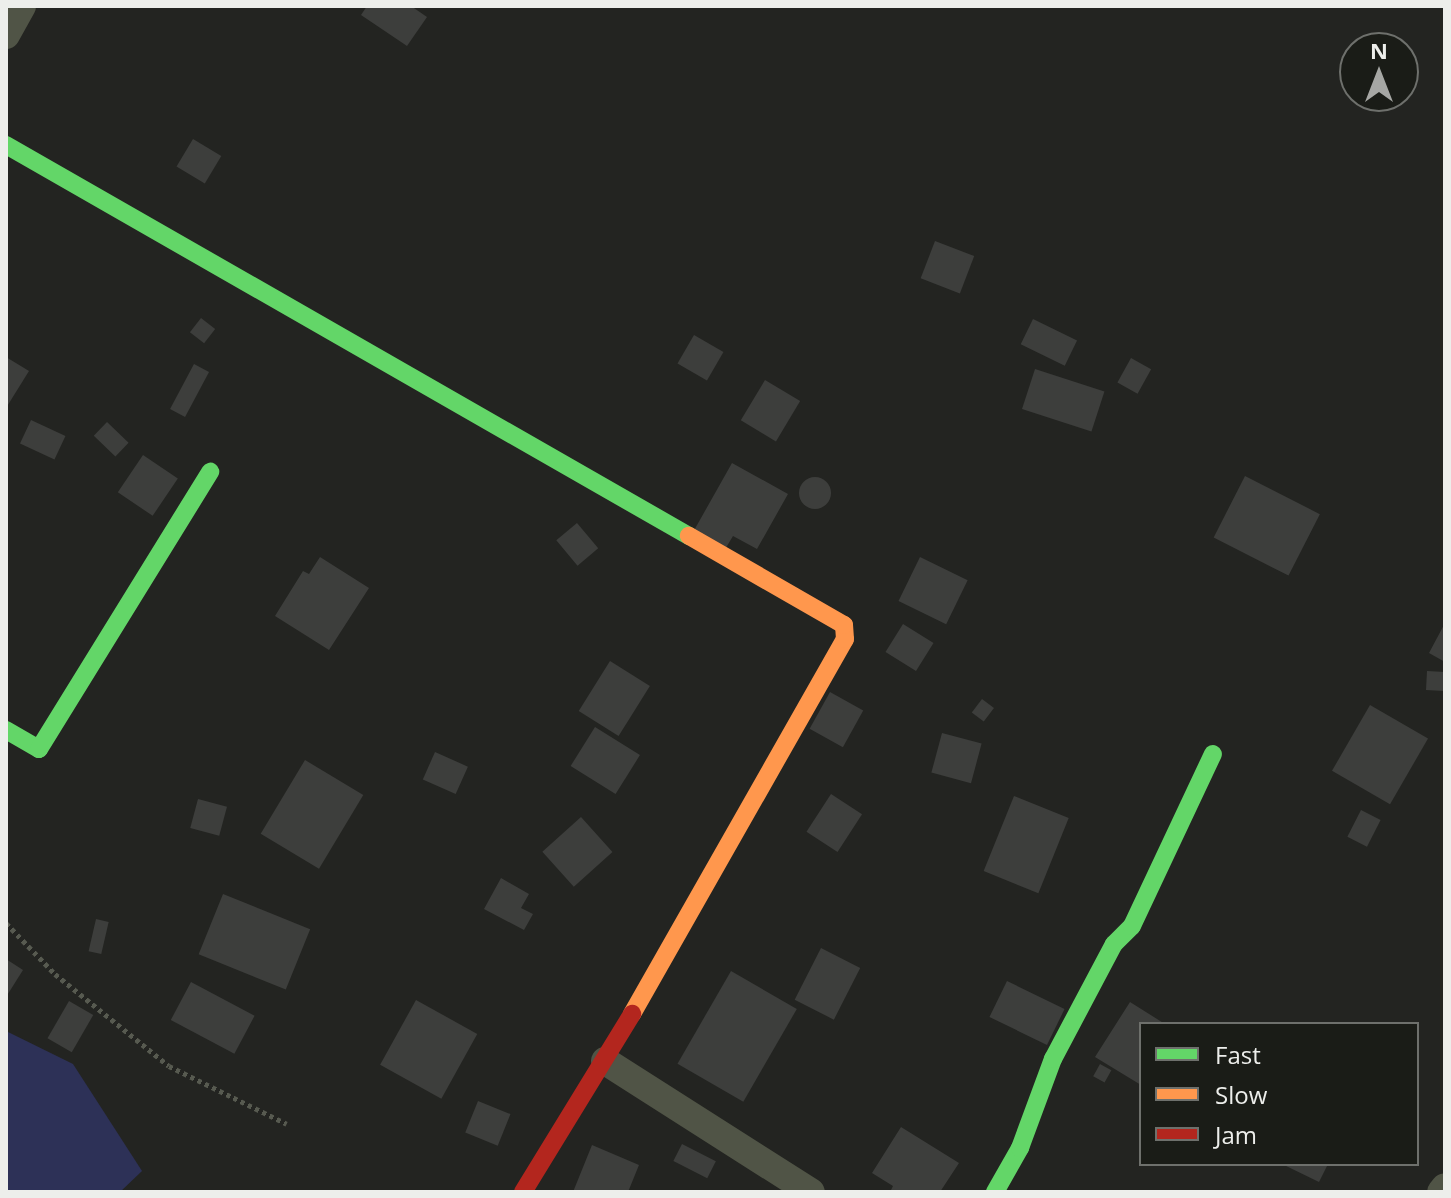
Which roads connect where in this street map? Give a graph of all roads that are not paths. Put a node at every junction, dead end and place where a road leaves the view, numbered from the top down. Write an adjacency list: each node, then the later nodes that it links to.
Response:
1 (22, 6): 2 (street)
2 (6, 35)
3 (6, 145): 7 (street)
4 (210, 472): 5 (street)
5 (6, 730)
6 (1213, 754): 11 (street)
7 (605, 1061): 9 (street); 10 (street)
8 (1445, 1187): 12 (street)
9 (523, 1192)
10 (811, 1192)
11 (995, 1192)
12 (1441, 1192)

